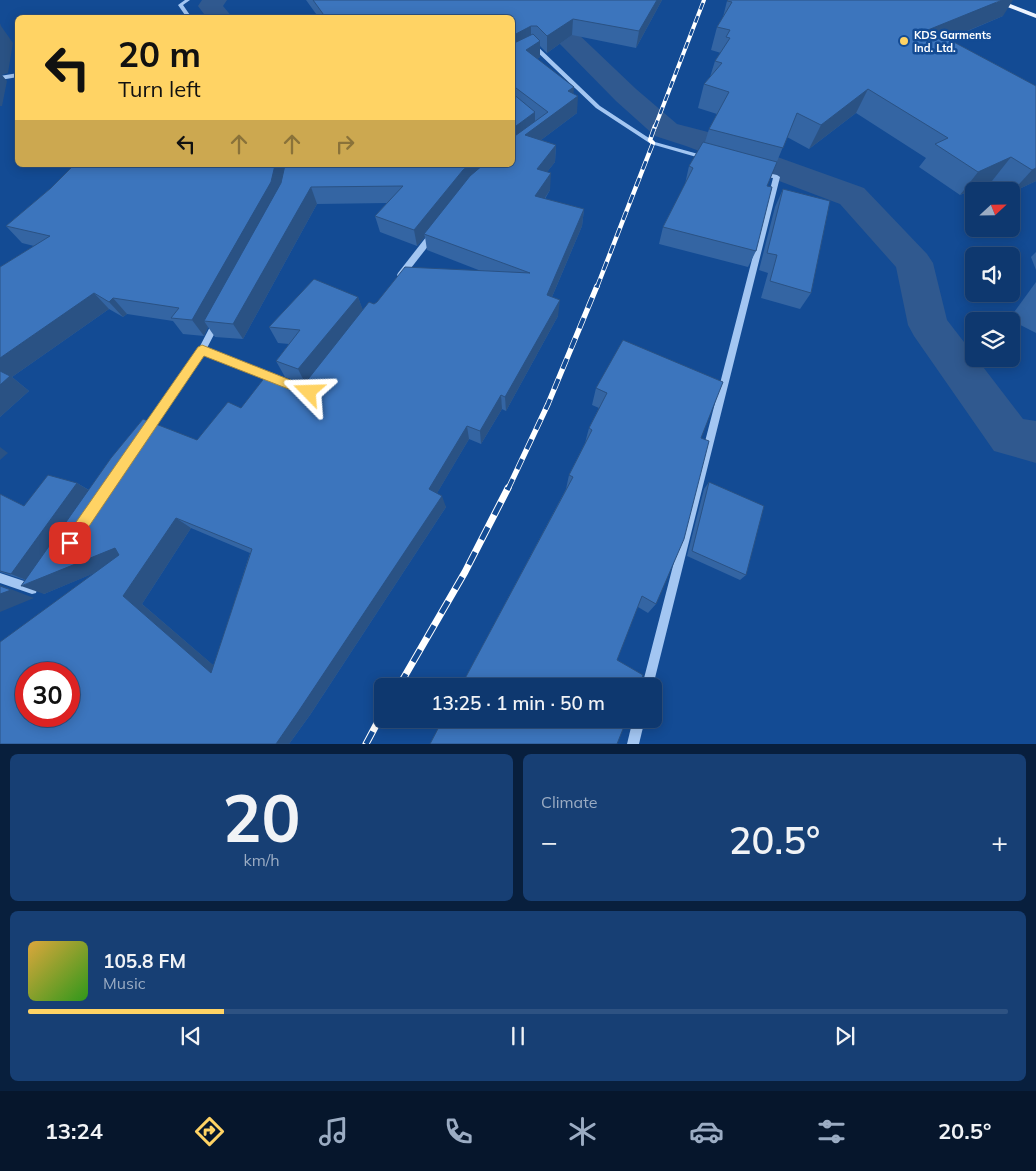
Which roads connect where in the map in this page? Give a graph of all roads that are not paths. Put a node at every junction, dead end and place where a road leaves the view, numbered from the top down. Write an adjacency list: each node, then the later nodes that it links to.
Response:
1 (188, 0): 3 (street)
2 (993, 0): 4 (main road)
3 (188, 15)
4 (1036, 16)
5 (515, 55): 8 (street)
6 (15, 76): 7 (street)
7 (0, 78)
8 (720, 162)
9 (748, 169): 18 (street)
10 (437, 229): 11 (street)
11 (394, 283)
12 (220, 316): 13 (street)
13 (202, 350): 14 (street); 15 (street)
14 (282, 382)
15 (141, 438)
16 (0, 578): 17 (street)
17 (42, 583)
18 (650, 678)
19 (637, 728): 20 (street)
20 (633, 744)

